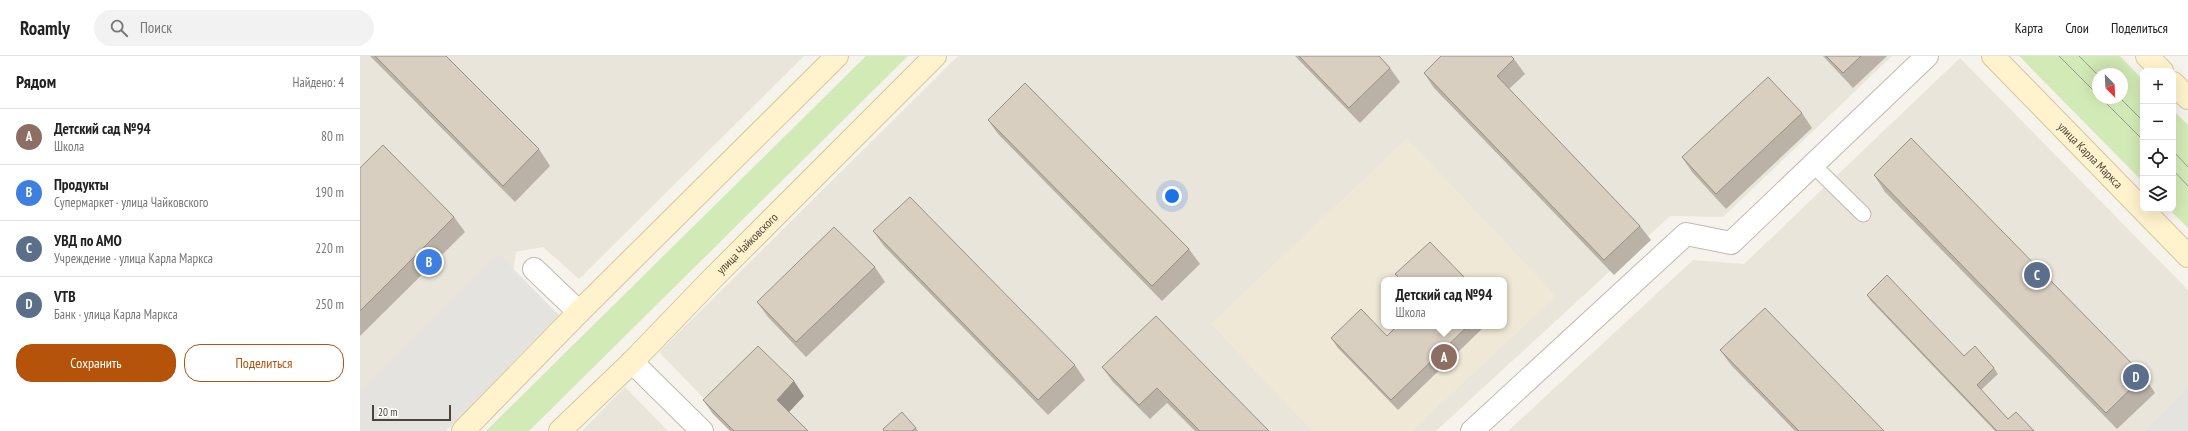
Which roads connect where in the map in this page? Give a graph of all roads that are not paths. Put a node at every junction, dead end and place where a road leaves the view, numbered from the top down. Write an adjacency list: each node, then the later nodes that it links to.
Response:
1 (836, 56): 13 (main road)
2 (935, 56): 14 (main road, улица Чайковского)
3 (1927, 56): 9 (street)
4 (1992, 56): 11 (main road, улица Карла Маркса)
5 (2147, 56): 6 (main road)
6 (2159, 68)
7 (2176, 85): 8 (main road)
8 (2188, 98)
9 (1813, 165): 10 (lane); 18 (street)
10 (1863, 214)
11 (2188, 256)
12 (534, 269): 13 (street)
13 (579, 312): 15 (main road)
14 (632, 362): 16 (main road, улица Чайковского); 17 (street)
15 (463, 431)
16 (560, 431)
17 (702, 431)
18 (1472, 431)

